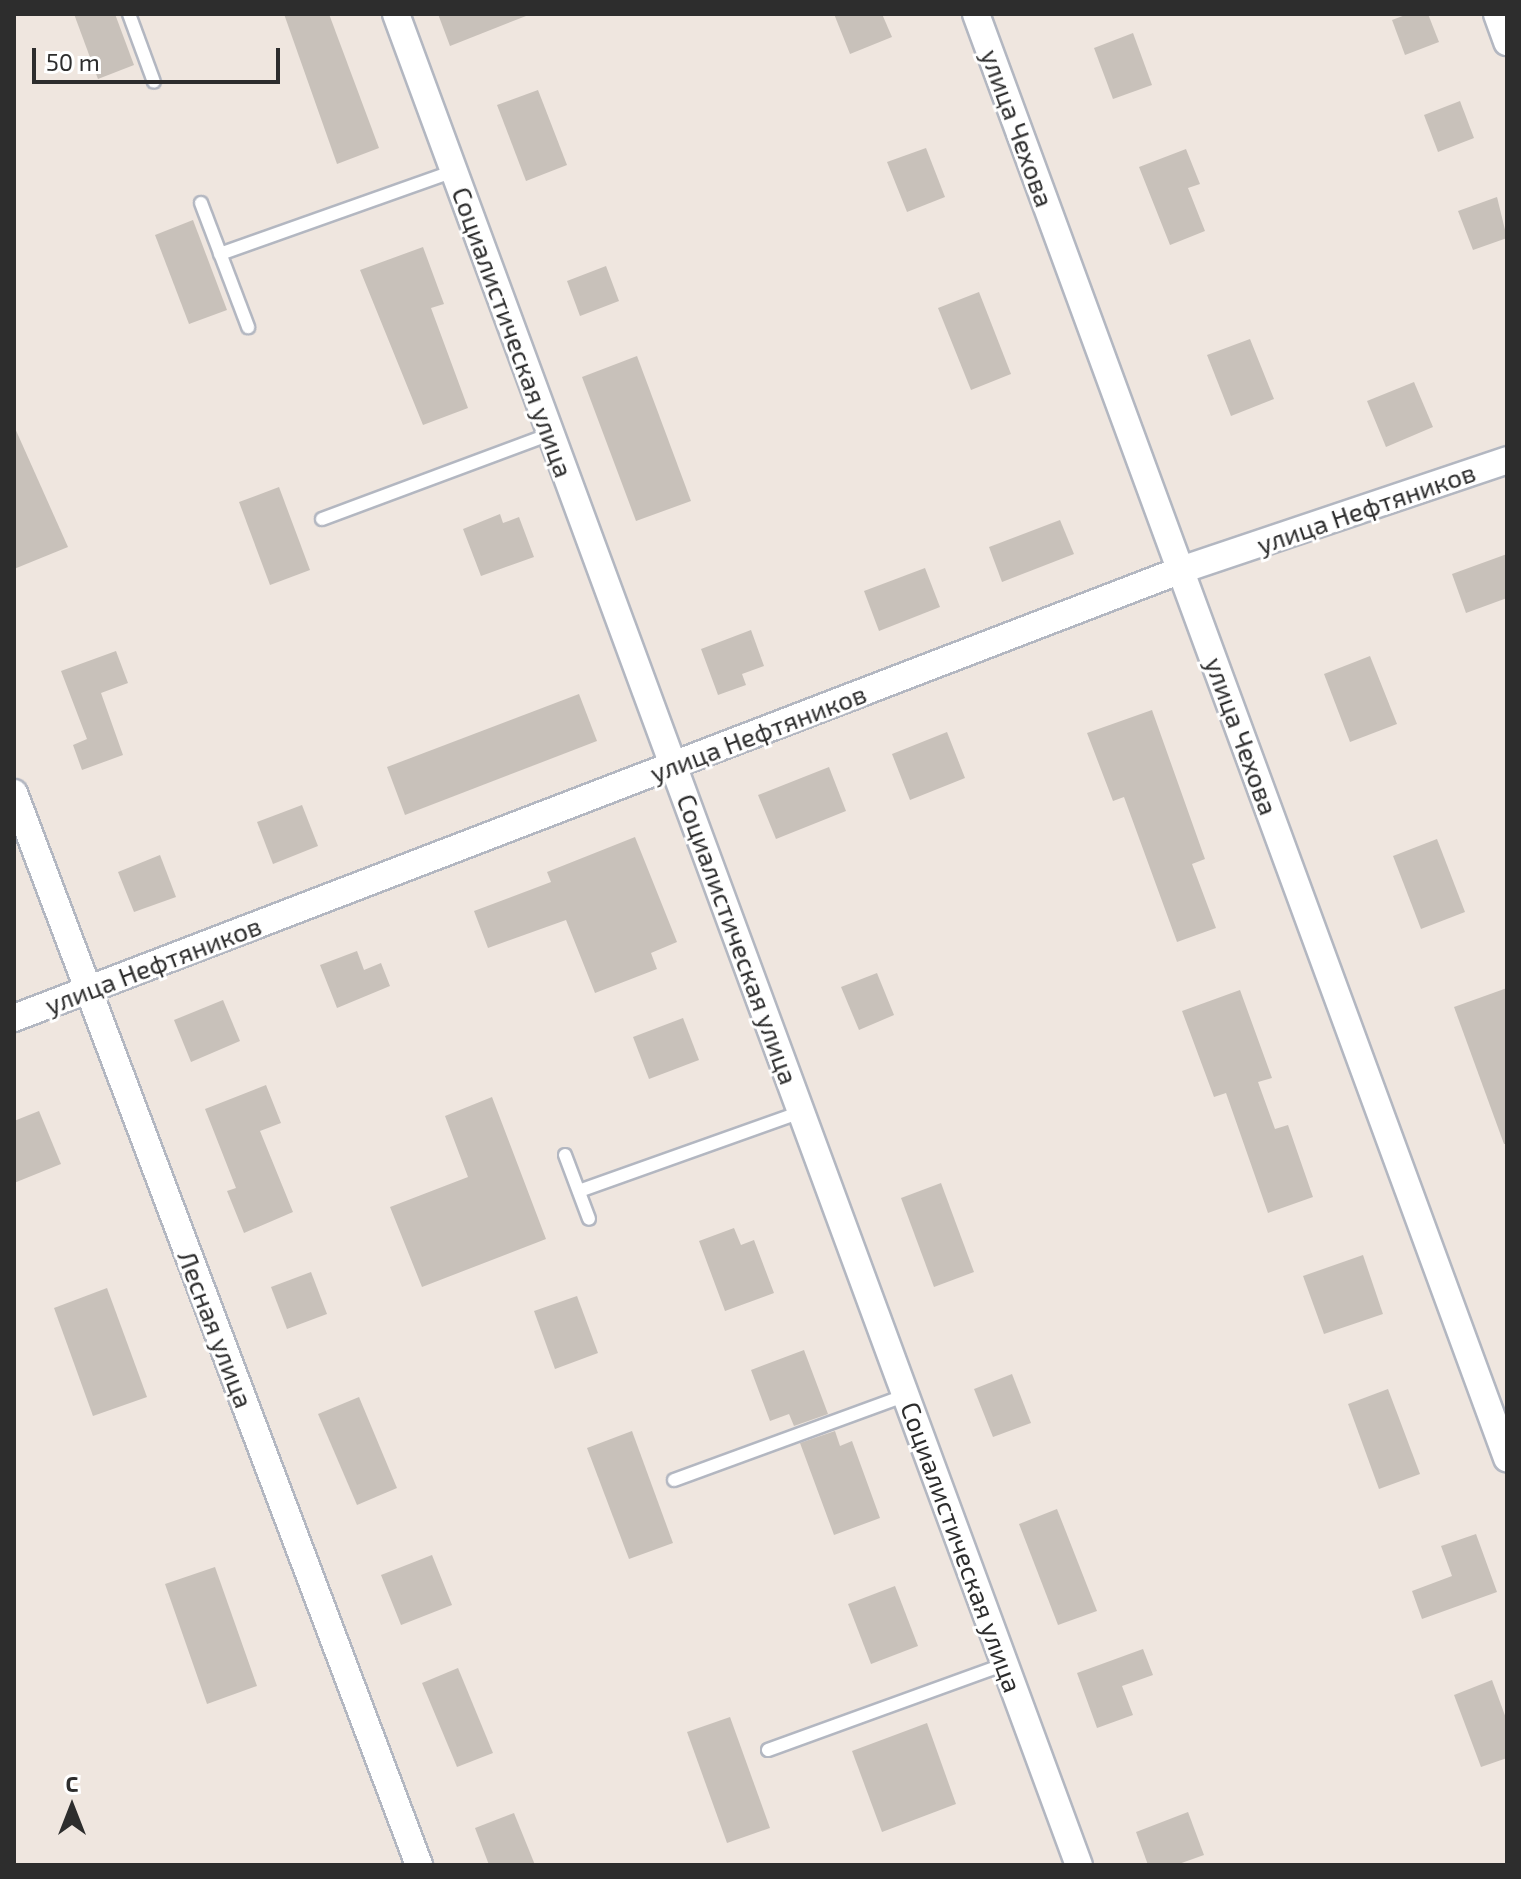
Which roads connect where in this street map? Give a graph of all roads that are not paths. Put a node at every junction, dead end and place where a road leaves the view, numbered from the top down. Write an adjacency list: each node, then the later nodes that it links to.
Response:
1 (129, 14): 6 (lane)
2 (396, 14): 7 (street, Социалистическая улица)
3 (976, 14): 14 (street, улица Чехова)
4 (1497, 14): 5 (street)
5 (1507, 42)
6 (154, 82)
7 (454, 171): 9 (lane); 11 (street, Социалистическая улица)
8 (201, 203): 9 (lane)
9 (220, 254): 10 (lane)
10 (248, 327)
11 (550, 434): 13 (lane); 15 (street, Социалистическая улица)
12 (1507, 460): 14 (street, улица Нефтяников)
13 (322, 519)
14 (1181, 570): 15 (street, улица Нефтяников); 24 (street, улица Чехова)
15 (674, 766): 17 (street, улица Нефтяников); 19 (street, Социалистическая улица)
16 (14, 793): 17 (street, Лесная улица)
17 (87, 991): 18 (street, улица Нефтяников); 28 (street, Лесная улица)
18 (14, 1018)
19 (801, 1112): 21 (lane); 23 (street, Социалистическая улица)
20 (565, 1155): 21 (lane)
21 (579, 1191): 22 (lane)
22 (589, 1219)
23 (906, 1395): 25 (lane); 26 (street, Социалистическая улица)
24 (1507, 1458)
25 (674, 1480)
26 (1005, 1664): 27 (lane); 29 (street, Социалистическая улица)
27 (768, 1750)
28 (419, 1865)
29 (1079, 1865)

